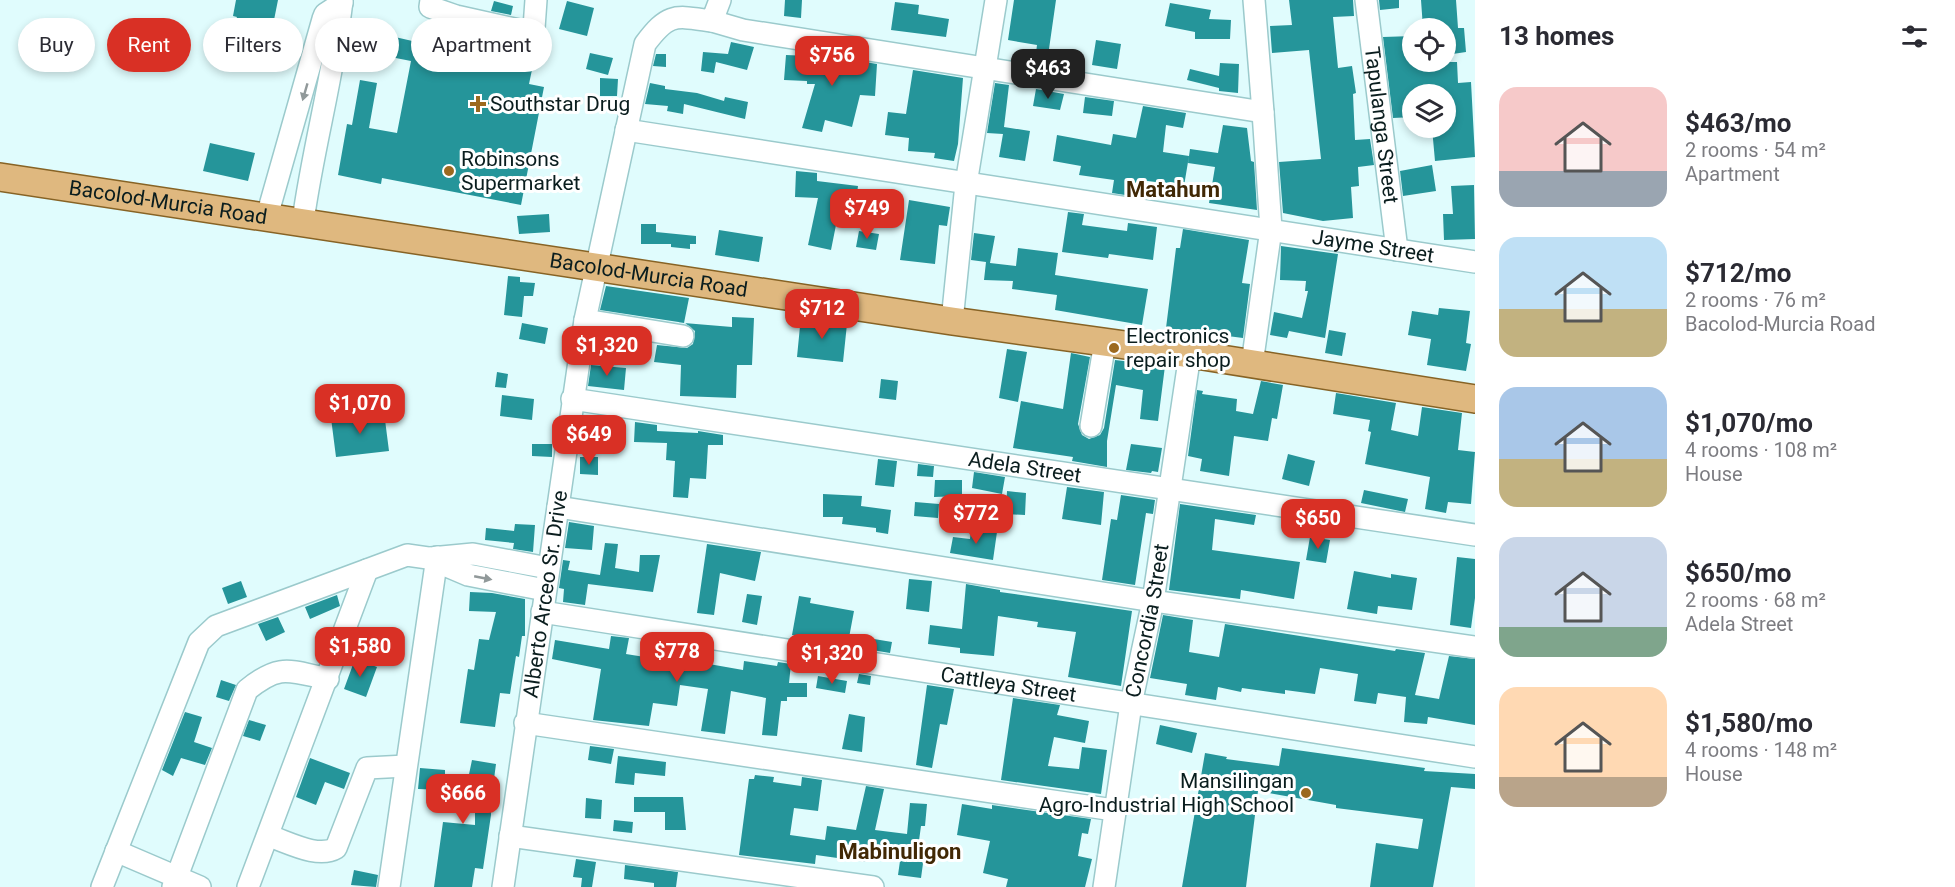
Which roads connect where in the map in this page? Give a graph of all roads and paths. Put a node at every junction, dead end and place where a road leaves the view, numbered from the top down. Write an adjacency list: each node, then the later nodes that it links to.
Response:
1 (431, 0): 2 (street)
2 (536, 0)
3 (720, 0): 9 (street)
4 (996, 0): 10 (street)
5 (1254, 0): 13 (street)
6 (1366, 0): 22 (street, Tapulanga Street)
7 (342, 1): 8 (street)
8 (325, 18)
9 (712, 21): 10 (street, Alberto Arceo Sr. Drive); 14 (street, Alberto Arceo Sr. Drive)
10 (984, 69): 13 (street, Alberto Arceo Sr. Drive); 18 (street)
11 (318, 72): 15 (street, one-way to 15)
12 (323, 72): 16 (street)
13 (1263, 111): 21 (street)
14 (626, 130): 18 (street, Jayme Street); 24 (street, Alberto Arceo Sr. Drive)
15 (285, 159): 16 (street); 19 (street)
16 (310, 165): 20 (street)
17 (0, 177): 19 (main road, Bacolod-Murcia Road)
18 (966, 184): 21 (street, Jayme Street); 26 (street)
19 (267, 216): 20 (main road, Bacolod-Murcia Road)
20 (303, 221): 24 (main road, Bacolod-Murcia Road)
21 (1271, 229): 22 (street, Jayme Street); 30 (street)
22 (1397, 250): 23 (street, Jayme Street)
23 (1475, 262)
24 (595, 266): 25 (street, Alberto Arceo Sr. Drive); 26 (main road, Bacolod-Murcia Road)
25 (585, 320): 27 (street); 31 (street, Alberto Arceo Sr. Drive)
26 (952, 321): 28 (main road, Bacolod-Murcia Road)
27 (683, 336)
28 (1105, 342): 29 (main road, Bacolod-Murcia Road); 33 (street)
29 (1190, 354): 30 (main road, Bacolod-Murcia Road); 34 (street, Concordia Street)
30 (1252, 364): 32 (main road, Bacolod-Murcia Road)
31 (572, 399): 34 (street, Adela Street); 35 (street, Alberto Arceo Sr. Drive)
32 (1475, 399)
33 (1091, 426)
34 (1168, 488): 36 (street, Adela Street); 41 (street, Concordia Street)
35 (558, 507): 38 (street, Alberto Arceo Sr. Drive); 41 (street)
36 (1475, 536)
37 (434, 559): 38 (street); 39 (street); 40 (street, one-way to 40); 48 (street)
38 (548, 568): 40 (street, Alberto Arceo Sr. Drive)
39 (367, 570): 44 (street); 52 (street)
40 (545, 590): 42 (street, Alberto Arceo Sr. Drive)
41 (1153, 601): 43 (street); 45 (street, Concordia Street)
42 (542, 612): 45 (street, Cattleya Street); 46 (street, Alberto Arceo Sr. Drive)
43 (1475, 647)
44 (328, 679): 50 (street); 53 (street)
45 (1131, 704): 47 (street, Cattleya Street); 49 (street, Concordia Street)
46 (525, 723): 49 (street); 51 (street, Alberto Arceo Sr. Drive)
47 (1475, 757)
48 (406, 766): 50 (street); 57 (street)
49 (1114, 810): 60 (street, Concordia Street)
50 (269, 836): 56 (street)
51 (510, 836): 58 (street, Alberto Arceo Sr. Drive); 59 (street)
52 (116, 851): 53 (street); 54 (street)
53 (175, 882): 55 (street)
54 (102, 887)
55 (200, 887)
56 (248, 887)
57 (389, 887)
58 (503, 887)
59 (873, 887)
60 (1104, 887)

